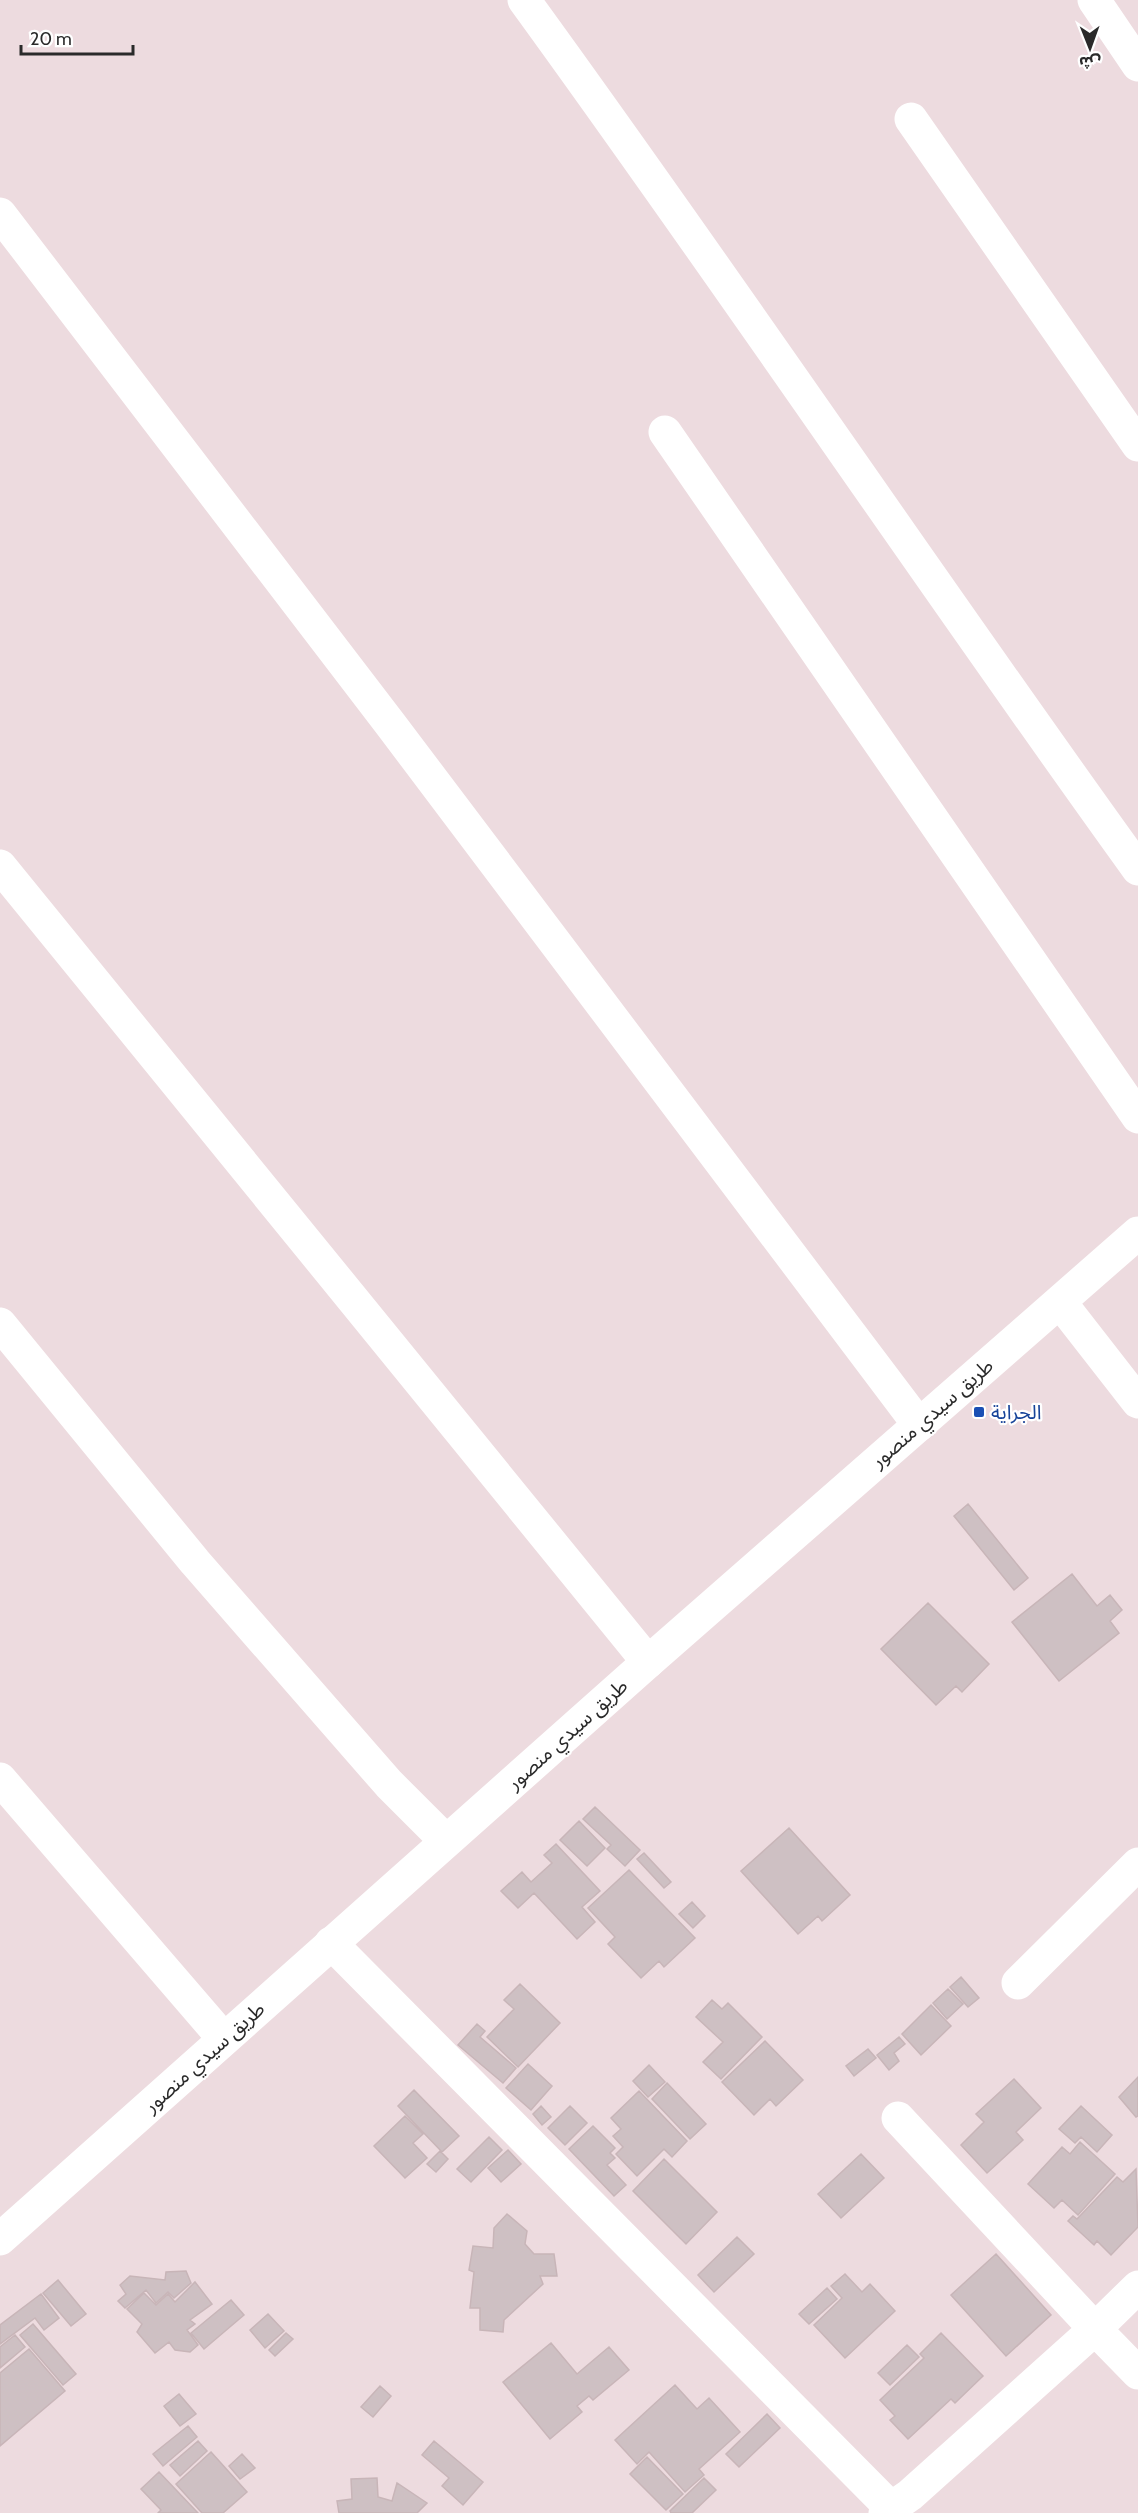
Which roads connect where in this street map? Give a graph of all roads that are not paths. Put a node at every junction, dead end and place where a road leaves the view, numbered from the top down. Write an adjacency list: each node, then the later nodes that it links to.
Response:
1 (524, 0): 9 (street)
2 (1094, 0): 3 (street)
3 (1138, 65)
4 (911, 119): 7 (street)
5 (0, 214): 15 (street)
6 (665, 432): 10 (street)
7 (1138, 446)
8 (0, 866): 16 (street)
9 (1138, 869)
10 (1138, 1117)
11 (1138, 1233): 12 (street, طريق سيدي منصور)
12 (1060, 1302): 14 (street); 15 (street, طريق سيدي منصور)
13 (0, 1324): 18 (street)
14 (1138, 1402)
15 (919, 1425): 16 (street, طريق سيدي منصور)
16 (648, 1662): 18 (street, طريق سيدي منصور)
17 (0, 1779): 22 (street)
18 (446, 1841): 20 (street, طريق سيدي منصور)
19 (1138, 1864): 21 (street)
20 (331, 1943): 22 (street, طريق سيدي منصور); 28 (street)
21 (1018, 1983)
22 (224, 2039): 24 (street, طريق سيدي منصور)
23 (898, 2118): 26 (street)
24 (0, 2239)
25 (1138, 2287): 26 (street)
26 (1095, 2329): 27 (street); 28 (street)
27 (1138, 2373)
28 (888, 2511)

